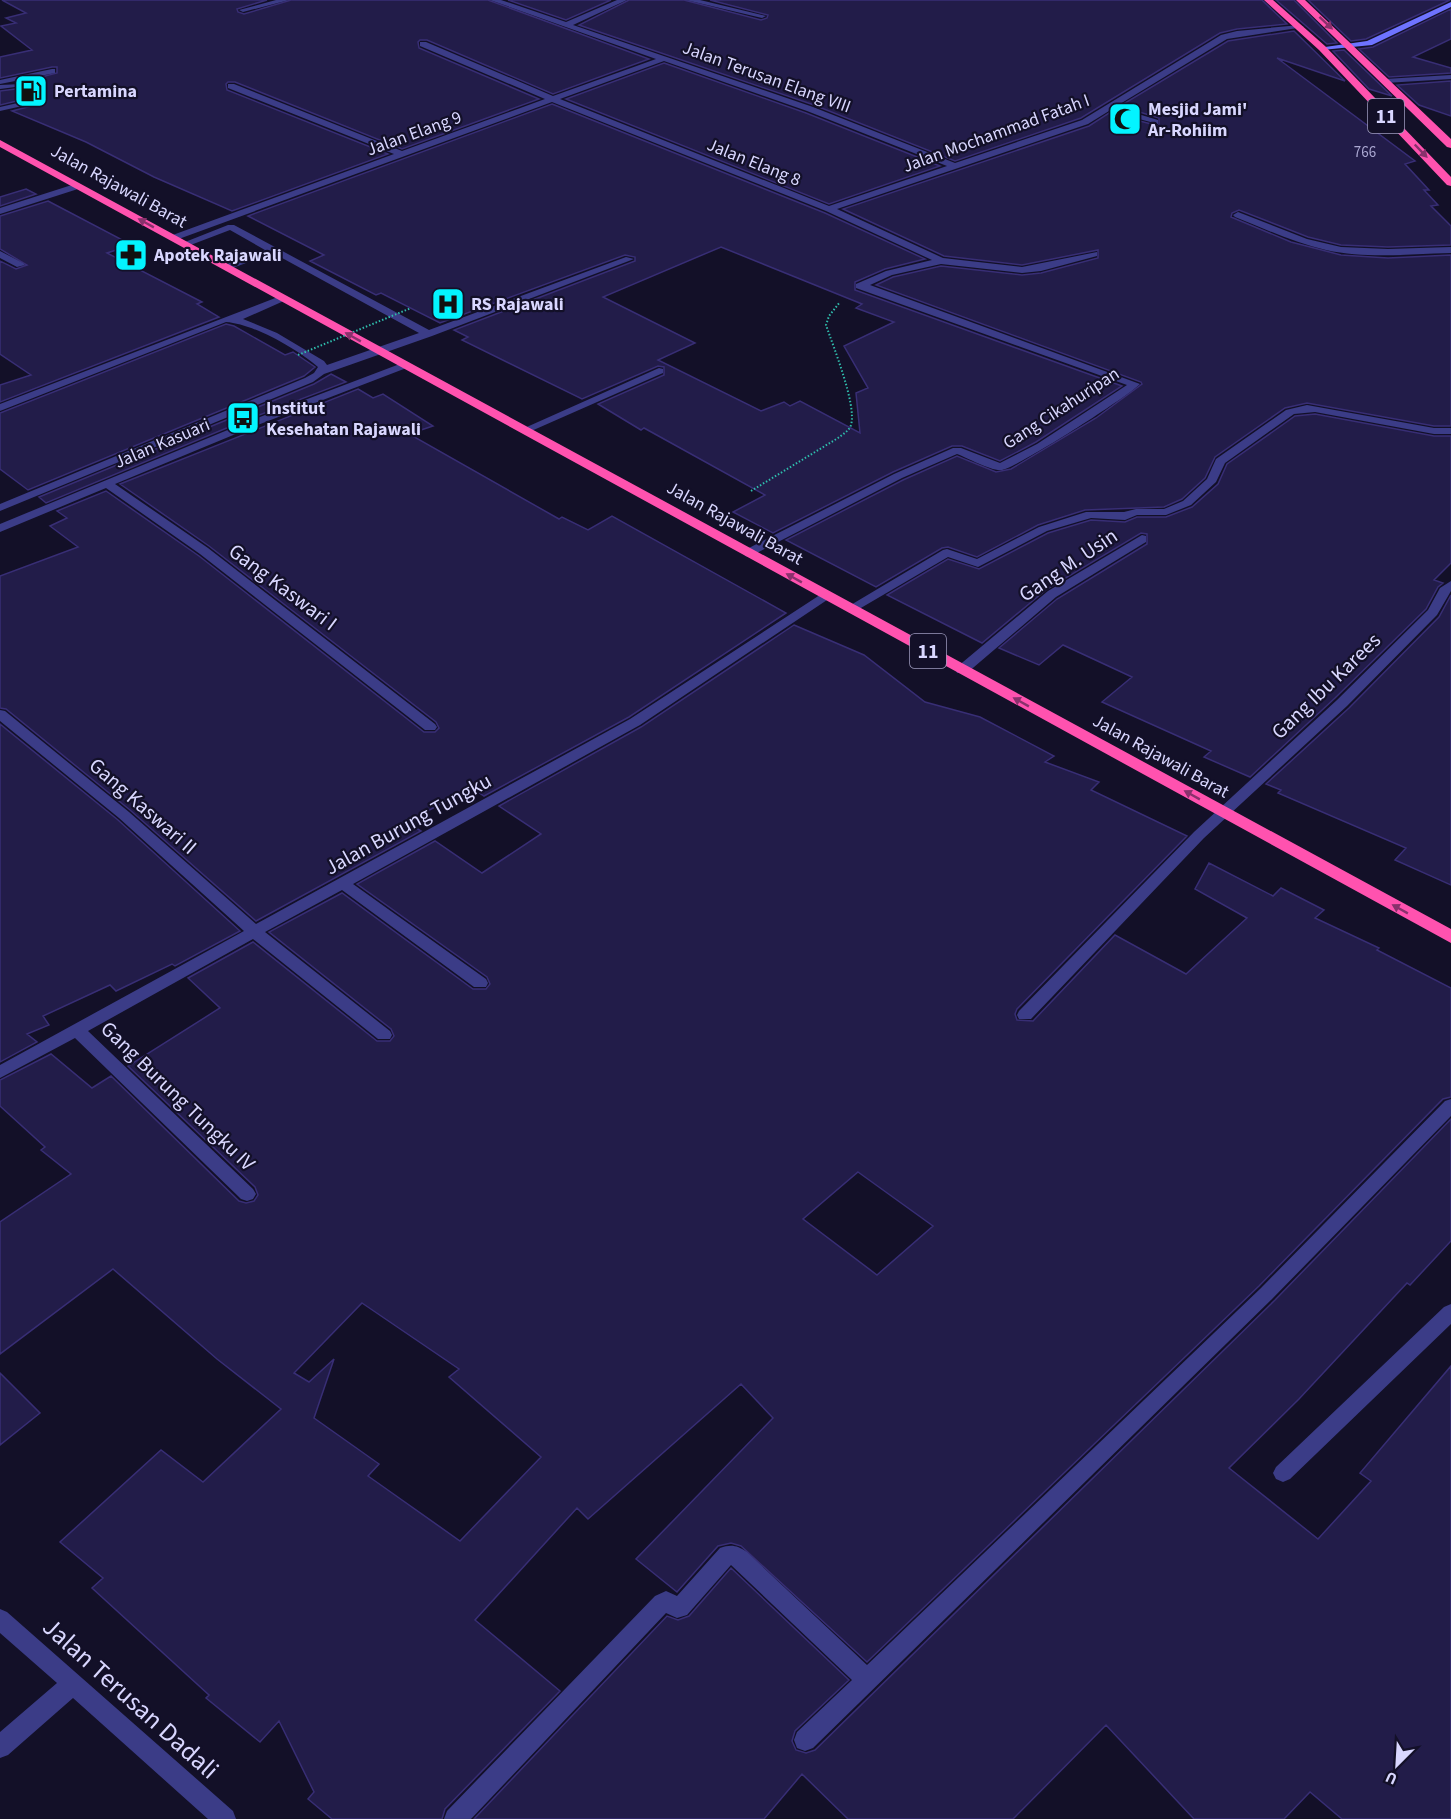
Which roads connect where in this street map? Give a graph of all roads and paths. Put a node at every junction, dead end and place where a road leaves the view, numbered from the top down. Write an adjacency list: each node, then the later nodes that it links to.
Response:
1 (285, 0): 8 (street)
2 (494, 0): 10 (street, Jalan Terusan Elang VIII)
3 (623, 0): 10 (street)
4 (690, 0): 9 (street)
5 (1268, 0): 11 (highway, 11)
6 (1300, 0): 13 (highway, 11, one-way to 13)
7 (1449, 6): 13 (main road)
8 (243, 10)
9 (762, 16)
10 (566, 25): 15 (street, Jalan Terusan Elang VIII)
11 (1300, 27): 14 (highway, 11); 25 (street, Jalan Mochammad Fatah I)
12 (423, 44): 24 (street, Jalan Elang 8)
13 (1351, 47): 14 (main road); 18 (highway, 11)
14 (1322, 48): 33 (highway, 11, one-way to 33)
15 (666, 58): 24 (street, Jalan Elang 9); 31 (street, Jalan Terusan Elang VIII)
16 (52, 71): 19 (street)
17 (1451, 77): 18 (street)
18 (1385, 81): 29 (highway, 11)
19 (0, 82)
20 (231, 86): 30 (street)
21 (0, 87): 22 (street)
22 (19, 87)
23 (36, 97): 26 (street)
24 (552, 99): 30 (street, Jalan Elang 9); 36 (street, Jalan Elang 8)
25 (1109, 108): 27 (street); 31 (street, Jalan Mochammad Fatah I)
26 (0, 109)
27 (1155, 122)
28 (0, 143): 35 (highway, Jalan Rajawali Barat / 11)
29 (1451, 145)
30 (403, 155): 39 (street, Jalan Elang 9)
31 (955, 166): 36 (street, Jalan Mochammad Fatah I)
32 (1451, 169): 33 (highway)
33 (1438, 170): 34 (highway, 11)
34 (1451, 183)
35 (78, 186): 37 (street); 39 (highway, Jalan Rajawali Barat / 11, one-way to 35)
36 (829, 209): 46 (street, Jalan Elang 8)
37 (0, 211)
38 (1238, 215): 42 (street)
39 (173, 238): 40 (highway, Jalan Rajawali Barat / 11)
40 (185, 244): 41 (street); 48 (highway, Jalan Rajawali Barat / 11)
41 (273, 250): 48 (street); 53 (street)
42 (1451, 250)
43 (0, 254): 47 (street)
44 (1094, 254): 46 (street)
45 (629, 259): 53 (street)
46 (941, 261): 49 (street)
47 (20, 265)
48 (227, 267): 50 (highway, Jalan Rajawali Barat / 11)
49 (860, 286): 63 (path); 67 (street, Gang Cikahuripan)
50 (283, 298): 52 (street); 54 (highway, Jalan Rajawali Barat / 11, one-way to 50)
51 (411, 308): 55 (path, bridge)
52 (236, 318): 57 (street); 59 (street)
53 (428, 334): 54 (street)
54 (377, 350): 56 (highway, Jalan Rajawali Barat / 11); 57 (street)
55 (298, 354)
56 (405, 365): 60 (highway, Jalan Rajawali Barat / 11); 62 (street, Jalan Kasuari)
57 (322, 371): 64 (street)
58 (659, 371): 60 (street)
59 (0, 408)
60 (525, 430): 67 (highway, Jalan Rajawali Barat / 11)
61 (1451, 431): 70 (street)
62 (106, 484): 65 (street, Jalan Kasuari); 73 (street, Gang Kaswari I)
63 (751, 491)
64 (0, 508)
65 (0, 528)
66 (1142, 539): 71 (street, Gang M. Usin)
67 (749, 553): 69 (highway, Jalan Rajawali Barat / 11, one-way to 67)
68 (1451, 585): 74 (street, Gang Ibu Karees)
69 (826, 595): 70 (highway, Jalan Rajawali Barat / 11); 75 (street, Jalan Burung Tungku)
70 (850, 609): 71 (highway, Jalan Rajawali Barat / 11)
71 (962, 670): 74 (highway, Jalan Rajawali Barat / 11, one-way to 71)
72 (0, 714): 76 (street, Gang Kaswari II)
73 (430, 727)
74 (1223, 812): 77 (highway, Jalan Rajawali Barat / 11, one-way to 74); 79 (street, Gang Ibu Karees)
75 (344, 884): 76 (street, Jalan Burung Tungku); 78 (street)
76 (256, 933): 80 (street, Jalan Burung Tungku); 81 (street, Gang Kaswari II)
77 (1451, 937)
78 (480, 983)
79 (1025, 1015)
80 (78, 1030): 82 (street, Jalan Burung Tungku); 84 (street, Gang Burung Tungku IV)
81 (384, 1035)
82 (0, 1072)
83 (1451, 1105): 88 (street)
84 (247, 1194)
85 (1451, 1312): 86 (street)
86 (1283, 1473)
87 (0, 1619): 89 (street, Jalan Terusan Dadali)
88 (867, 1680): 90 (street); 93 (street)
89 (72, 1684): 91 (street); 92 (street, Jalan Terusan Dadali)
90 (806, 1740)
91 (0, 1747)
92 (225, 1819)
93 (455, 1819)

